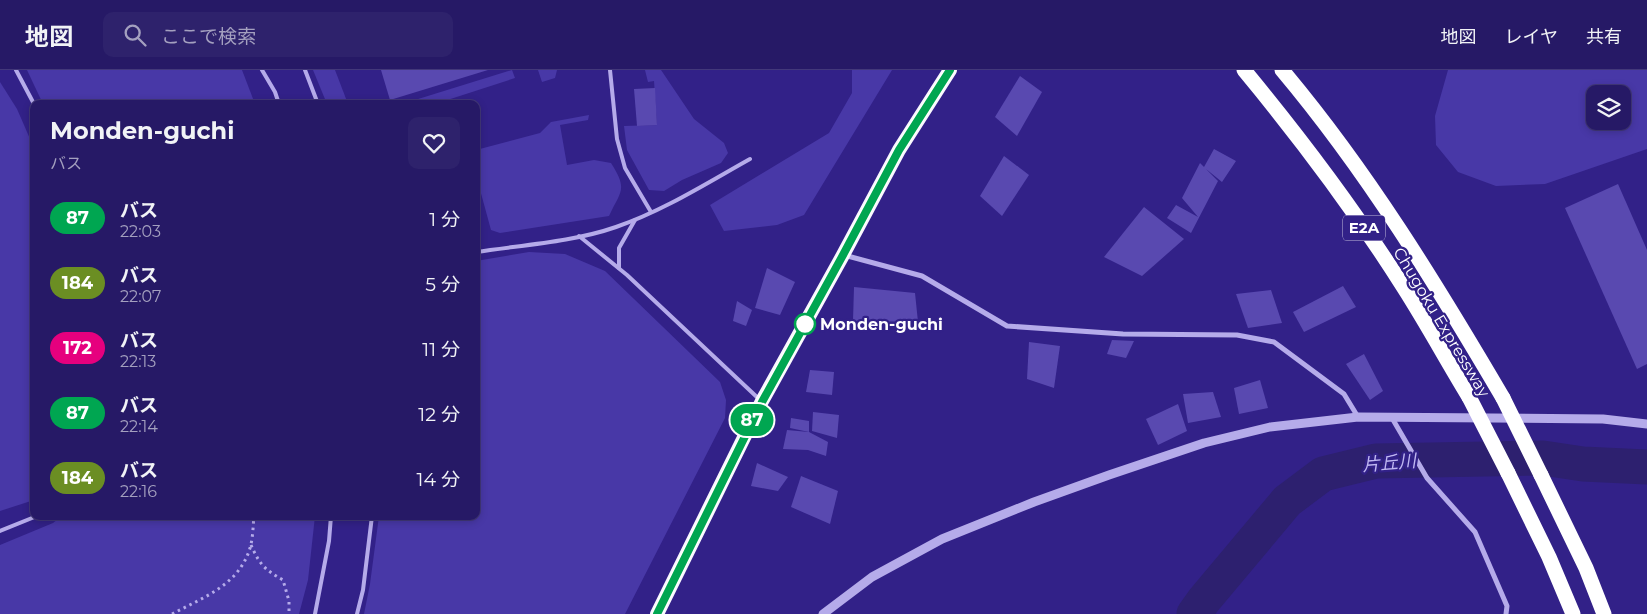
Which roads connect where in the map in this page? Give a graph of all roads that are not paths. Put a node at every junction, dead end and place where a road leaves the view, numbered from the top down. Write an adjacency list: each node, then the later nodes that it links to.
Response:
1 (16, 70): 8 (lane)
2 (262, 70): 9 (lane)
3 (305, 70): 10 (lane)
4 (610, 70): 12 (lane)
5 (950, 70): 16 (highway)
6 (1244, 70): 26 (highway, Chugoku Expressway / E2A, bridge)
7 (1282, 70): 34 (highway, Chugoku Expressway / E2A, bridge)
8 (32, 100)
9 (278, 100)
10 (316, 100)
11 (750, 159): 12 (lane)
12 (652, 212): 13 (lane)
13 (635, 219): 14 (lane); 17 (lane)
14 (579, 236): 15 (lane); 17 (lane)
15 (480, 251)
16 (843, 255): 18 (highway); 19 (street)
17 (618, 268): 18 (lane)
18 (762, 402): 29 (highway)
19 (1358, 418): 20 (street); 30 (street)
20 (1392, 418): 21 (street); 31 (street)
21 (1647, 424)
22 (30, 519): 25 (lane)
23 (331, 520): 27 (lane)
24 (372, 520): 28 (lane)
25 (0, 532)
26 (1549, 557): 32 (highway); 33 (highway, Chugoku Expressway / E2A)
27 (315, 614)
28 (357, 614)
29 (657, 614)
30 (823, 614)
31 (1506, 614)
32 (1566, 614)
33 (1573, 614)
34 (1606, 614)

